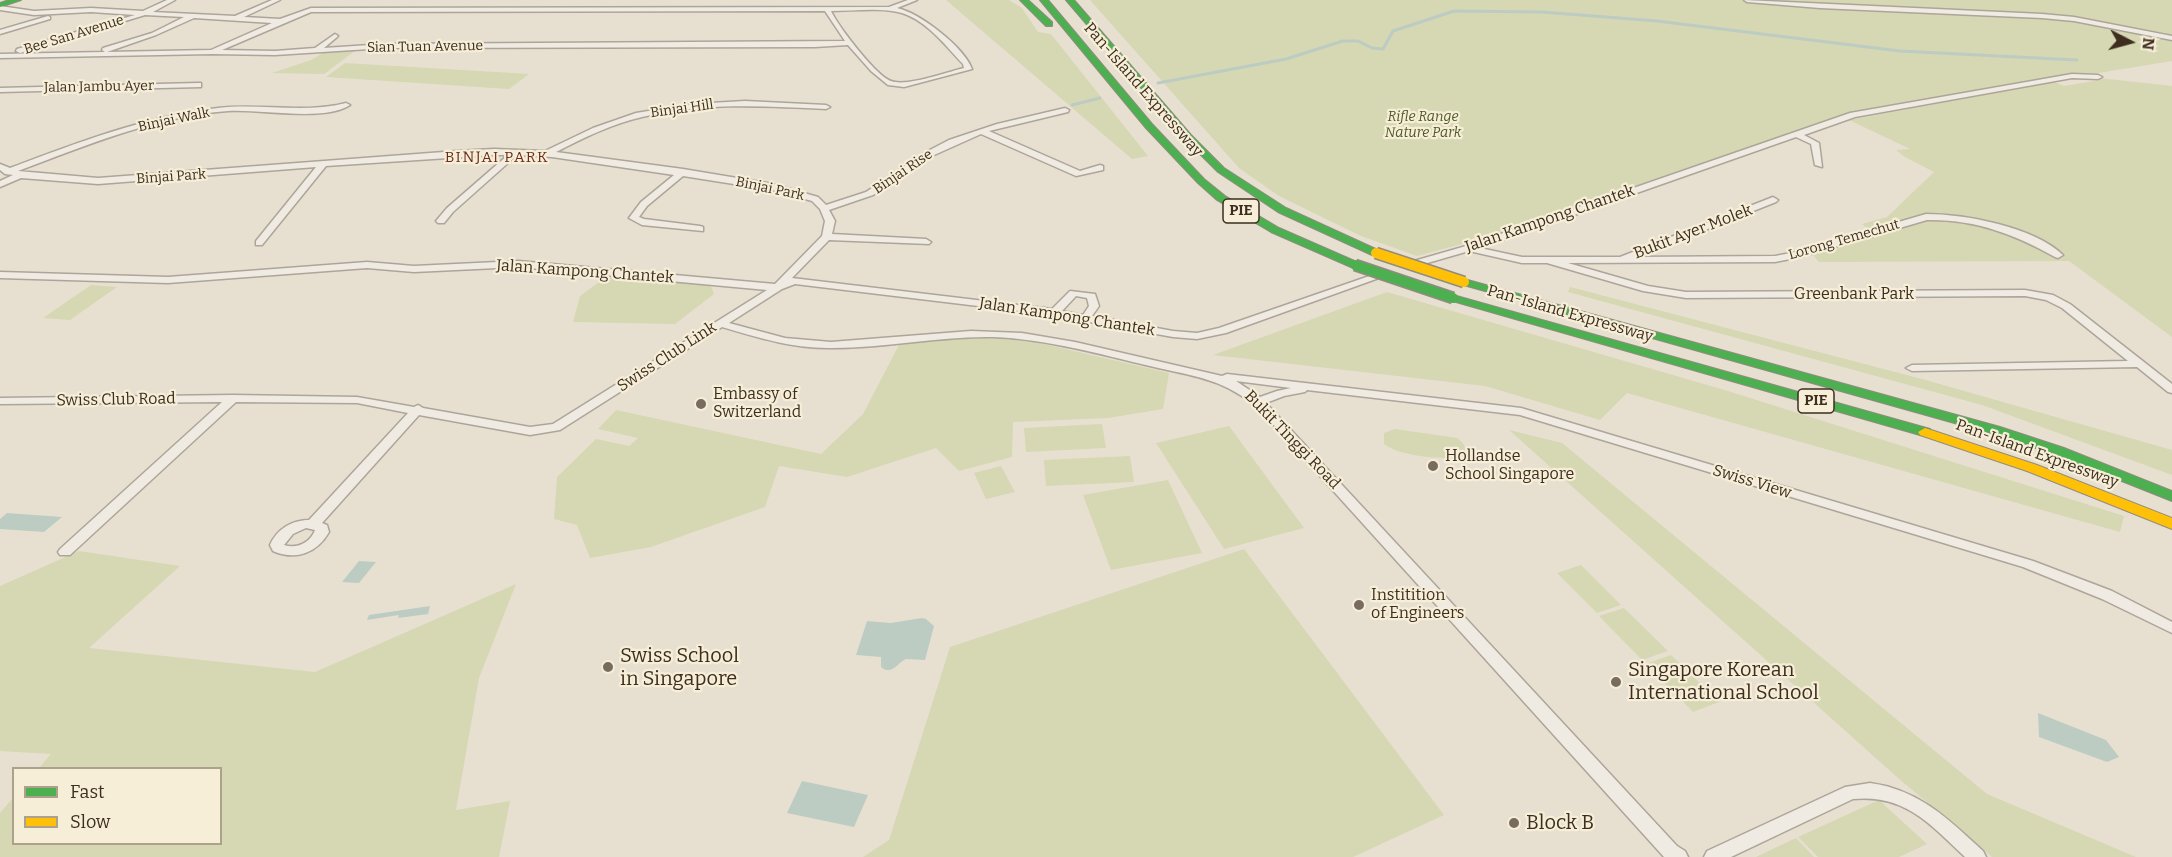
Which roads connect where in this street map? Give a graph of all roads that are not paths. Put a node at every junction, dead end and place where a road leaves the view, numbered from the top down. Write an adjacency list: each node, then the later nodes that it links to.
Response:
1 (17, 0): 10 (highway)
2 (172, 0): 13 (street)
3 (273, 0): 16 (street)
4 (914, 0): 12 (street)
5 (1024, 0): 33 (highway)
6 (1044, 0): 33 (highway, Pan-Island Expressway / PIE)
7 (1070, 0): 32 (highway, Pan-Island Expressway / PIE)
8 (1083, 0): 32 (highway)
9 (1747, 0): 20 (street)
10 (1, 8): 14 (street)
11 (827, 9): 12 (street); 17 (street); 21 (street)
12 (891, 9): 21 (street)
13 (144, 13): 14 (street); 15 (street); 25 (street, Bee San Avenue)
14 (61, 14): 18 (street)
15 (194, 16): 16 (street); 24 (street)
16 (234, 18): 17 (street)
17 (280, 21): 23 (street)
18 (0, 32)
19 (335, 36): 22 (street)
20 (2172, 38)
21 (851, 43): 22 (street, Sian Tuan Avenue)
22 (317, 51): 23 (street, Sian Tuan Avenue)
23 (212, 52): 24 (street, Sian Tuan Avenue)
24 (95, 54): 25 (street, Sian Tuan Avenue)
25 (2, 56)
26 (2098, 77): 35 (street, Jalan Kampong Chantek)
27 (198, 85): 28 (street, Jalan Jambu Ayer)
28 (0, 90)
29 (346, 105): 41 (street, Binjai Walk)
30 (826, 107): 37 (street, Binjai Hill)
31 (1065, 110): 34 (street, Binjai Rise)
32 (1174, 121): 71 (highway, Pan-Island Expressway / PIE, bridge)
33 (1149, 126): 73 (highway, Pan-Island Expressway / PIE, bridge)
34 (981, 131): 40 (street); 46 (street, Binjai Rise)
35 (1798, 135): 39 (street); 52 (street, Jalan Kampong Chantek)
36 (515, 153): 37 (street, Binjai Park); 38 (street, Binjai Park); 47 (street)
37 (546, 154): 42 (street, Binjai Park)
38 (322, 164): 43 (street, Binjai Park); 51 (street)
39 (1819, 165)
40 (1100, 168)
41 (4, 170): 43 (street, Binjai Park)
42 (682, 172): 46 (street, Binjai Park); 48 (street)
43 (20, 175): 44 (street, Binjai Park)
44 (0, 184)
45 (1773, 200): 54 (street, Bukit Ayer Molek)
46 (824, 208): 49 (street, Binjai Park)
47 (441, 221)
48 (700, 229)
49 (827, 237): 50 (street); 57 (street)
50 (926, 242)
51 (259, 243)
52 (1469, 248): 55 (street, Bukit Ayer Molek); 59 (street, Jalan Kampong Chantek)
53 (2058, 255): 54 (street, Lorong Temechut)
54 (1621, 260): 55 (street, Bukit Ayer Molek)
55 (1551, 261): 61 (street, Greenbank Park)
56 (0, 275): 57 (street, Jalan Kampong Chantek)
57 (778, 287): 58 (street, Jalan Kampong Chantek); 60 (street, Swiss Club Link)
58 (1055, 312): 59 (street, Jalan Kampong Chantek); 59 (street)
59 (1086, 318)
60 (719, 323): 63 (street, Bukit Tinggi Road); 70 (street, Swiss Club Link)
61 (2139, 364): 62 (street); 65 (street, Greenbank Park)
62 (1912, 368)
63 (1206, 374): 64 (street, Swiss View); 68 (street, Bukit Tinggi Road)
64 (1317, 388): 68 (street, Swiss View); 75 (street, Swiss View)
65 (2172, 390)
66 (233, 398): 67 (street, Swiss Club Road); 69 (street, Swiss Club Road); 74 (street)
67 (0, 401)
68 (1259, 402): 76 (street, Bukit Tinggi Road)
69 (418, 410): 70 (street, Swiss Club Road); 72 (street)
70 (556, 428)
71 (2172, 496)
72 (313, 524)
73 (2172, 524)
74 (64, 552)
75 (2172, 628)
76 (1679, 857)
77 (1713, 857): 78 (street)
78 (1977, 857)

